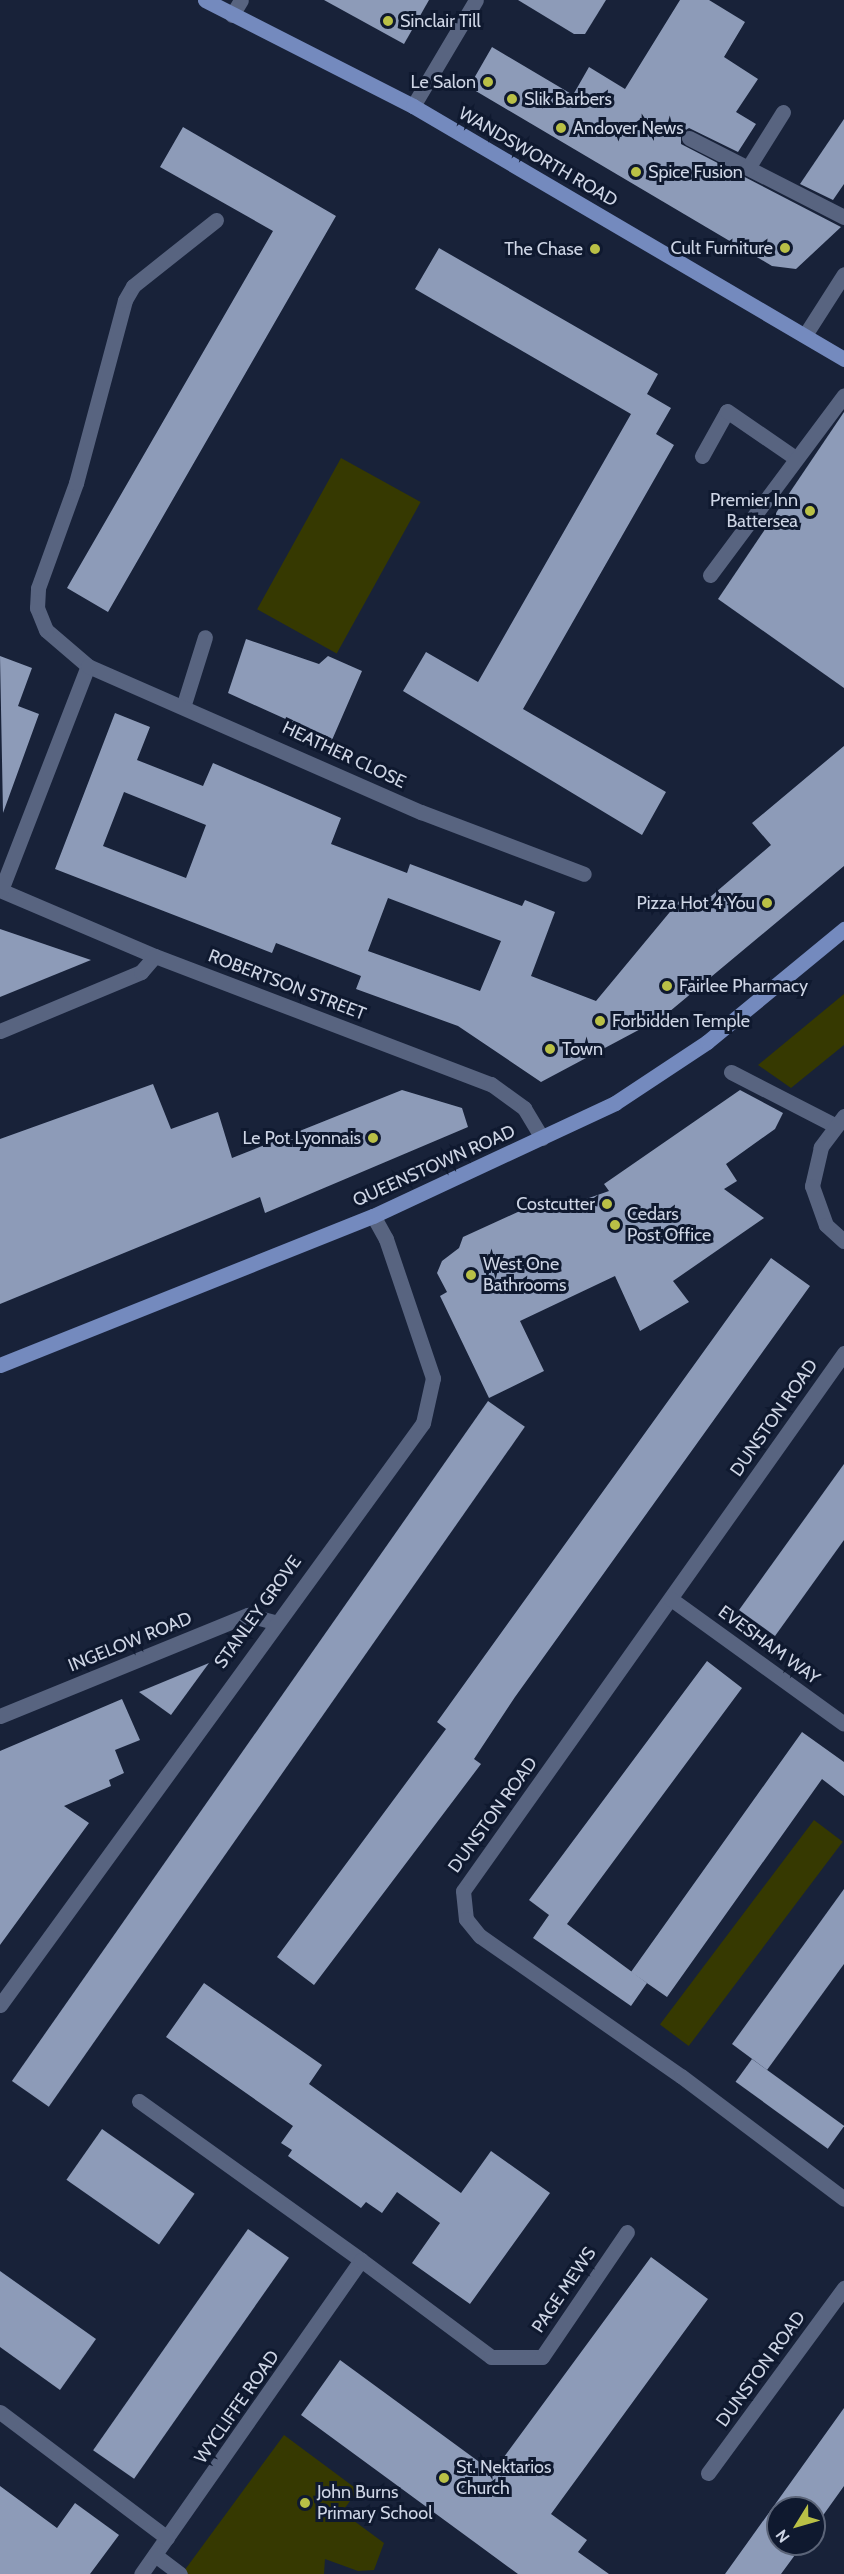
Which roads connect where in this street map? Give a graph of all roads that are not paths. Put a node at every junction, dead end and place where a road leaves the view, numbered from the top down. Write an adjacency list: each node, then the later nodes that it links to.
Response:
1 (205, 0): 4 (main road, WANDSWORTH ROAD)
2 (241, 0): 4 (street)
3 (476, 0): 5 (street)
4 (232, 15): 5 (main road, WANDSWORTH ROAD)
5 (413, 106): 12 (main road, WANDSWORTH ROAD)
6 (783, 112): 8 (street)
7 (689, 138): 8 (street)
8 (748, 168): 9 (street)
9 (844, 217)
10 (216, 220): 19 (street, HEATHER CLOSE)
11 (844, 274): 12 (street)
12 (805, 335): 13 (main road, WANDSWORTH ROAD)
13 (844, 359)
14 (844, 395): 16 (street)
15 (702, 456): 16 (street)
16 (794, 457): 17 (street)
17 (710, 575)
18 (205, 637): 20 (street)
19 (88, 666): 20 (street, HEATHER CLOSE); 22 (street)
20 (184, 704): 21 (street, HEATHER CLOSE)
21 (584, 874)
22 (0, 890): 24 (street, ROBERTSON STREET)
23 (844, 929): 28 (main road, QUEENSTOWN ROAD)
24 (155, 956): 25 (street); 28 (street, ROBERTSON STREET)
25 (0, 1031)
26 (731, 1072): 27 (street)
27 (839, 1121): 30 (street)
28 (542, 1138): 29 (main road, QUEENSTOWN ROAD)
29 (373, 1216): 32 (main road, QUEENSTOWN ROAD); 34 (street, STANLEY GROVE)
30 (844, 1241)
31 (844, 1353): 33 (street, DUNSTON ROAD)
32 (0, 1365)
33 (671, 1599): 36 (street, EVESHAM WAY); 39 (street, DUNSTON ROAD)
34 (274, 1622): 35 (street, INGELOW ROAD); 37 (street, STANLEY GROVE)
35 (0, 1716)
36 (844, 1724)
37 (0, 2005)
38 (139, 2101): 41 (street)
39 (844, 2199)
40 (627, 2232): 41 (street, PAGE MEWS)
41 (361, 2260): 45 (street, WYCLIFFE ROAD)
42 (844, 2288): 44 (street, DUNSTON ROAD)
43 (0, 2412): 45 (street)
44 (708, 2473)
45 (167, 2538): 46 (street, WYCLIFFE ROAD)
46 (155, 2555): 47 (street, WYCLIFFE ROAD); 48 (street)
47 (141, 2574)
48 (180, 2574)

